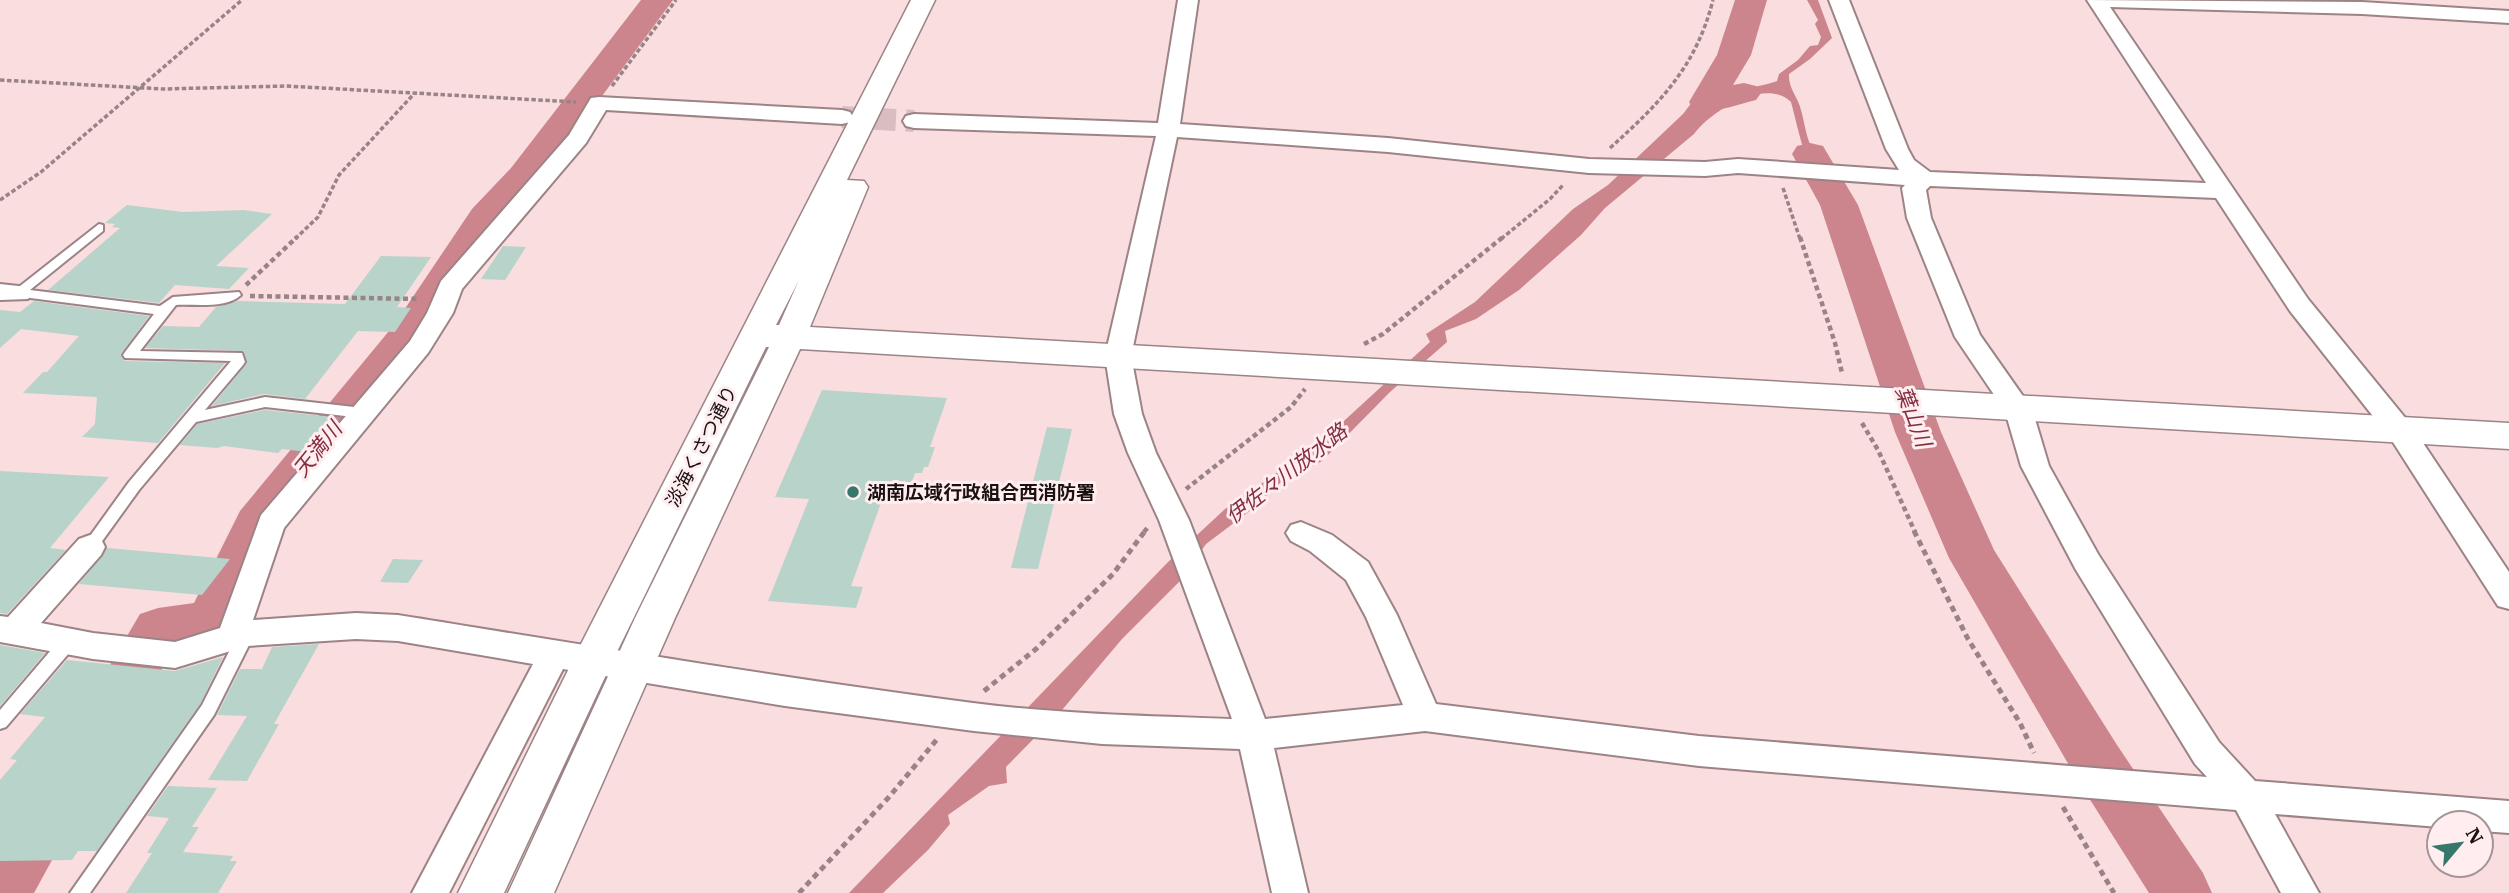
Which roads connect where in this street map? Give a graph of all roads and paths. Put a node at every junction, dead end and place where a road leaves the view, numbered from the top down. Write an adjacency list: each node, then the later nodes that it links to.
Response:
1 (242, 0): 10 (path)
2 (676, 0): 12 (path)
3 (923, 0): 26 (street, 淡海くさつ通り)
4 (942, 0): 27 (street, 淡海くさつ通り)
5 (1188, 0): 15 (street)
6 (1713, 0): 16 (path)
7 (1839, 0): 18 (street)
8 (2509, 17): 19 (street)
9 (0, 80): 10 (path)
10 (145, 86): 11 (path); 20 (path)
11 (412, 95): 12 (path); 23 (path)
12 (599, 103): 13 (street); 32 (street)
13 (842, 117)
14 (914, 121): 15 (street)
15 (1168, 130): 16 (street); 28 (street)
16 (1582, 165): 17 (street); 29 (path)
17 (1775, 170): 18 (street); 30 (path)
18 (1924, 179): 19 (street); 31 (street)
19 (2225, 191): 34 (street)
20 (0, 200)
21 (99, 228): 22 (lane)
22 (10, 293): 25 (lane)
23 (235, 295): 24 (path); 25 (lane)
24 (420, 299)
25 (163, 311): 33 (lane)
26 (756, 335): 27 (street); 44 (street, 淡海くさつ通り)
27 (790, 337): 28 (street); 45 (street, 淡海くさつ通り)
28 (1118, 356): 29 (street); 36 (street)
29 (1334, 370): 30 (street); 36 (path)
30 (1847, 400): 31 (street); 50 (path)
31 (2018, 409): 34 (street); 51 (street)
32 (363, 413): 33 (lane); 41 (street)
33 (191, 418): 38 (lane)
34 (2401, 432): 35 (street); 39 (street)
35 (2509, 436)
36 (1171, 513): 46 (path); 49 (street)
37 (1301, 533): 47 (street)
38 (90, 547): 40 (street)
39 (2509, 597)
40 (7, 631): 42 (street)
41 (241, 636): 42 (street); 43 (street); 53 (lane)
42 (69, 641): 48 (lane)
43 (554, 654): 44 (street); 54 (street)
44 (593, 660): 45 (street); 55 (street, 淡海くさつ通り)
45 (633, 666): 46 (street); 56 (street, 淡海くさつ通り)
46 (964, 716): 49 (street); 57 (path)
47 (1425, 718): 49 (street); 50 (street)
48 (0, 722)
49 (1254, 735): 58 (street)
50 (2052, 779): 51 (street); 59 (path)
51 (2241, 795): 52 (street); 60 (street)
52 (2509, 817)
53 (79, 893)
54 (430, 893)
55 (481, 893)
56 (531, 893)
57 (799, 893)
58 (1290, 893)
59 (2114, 893)
60 (2301, 893)

